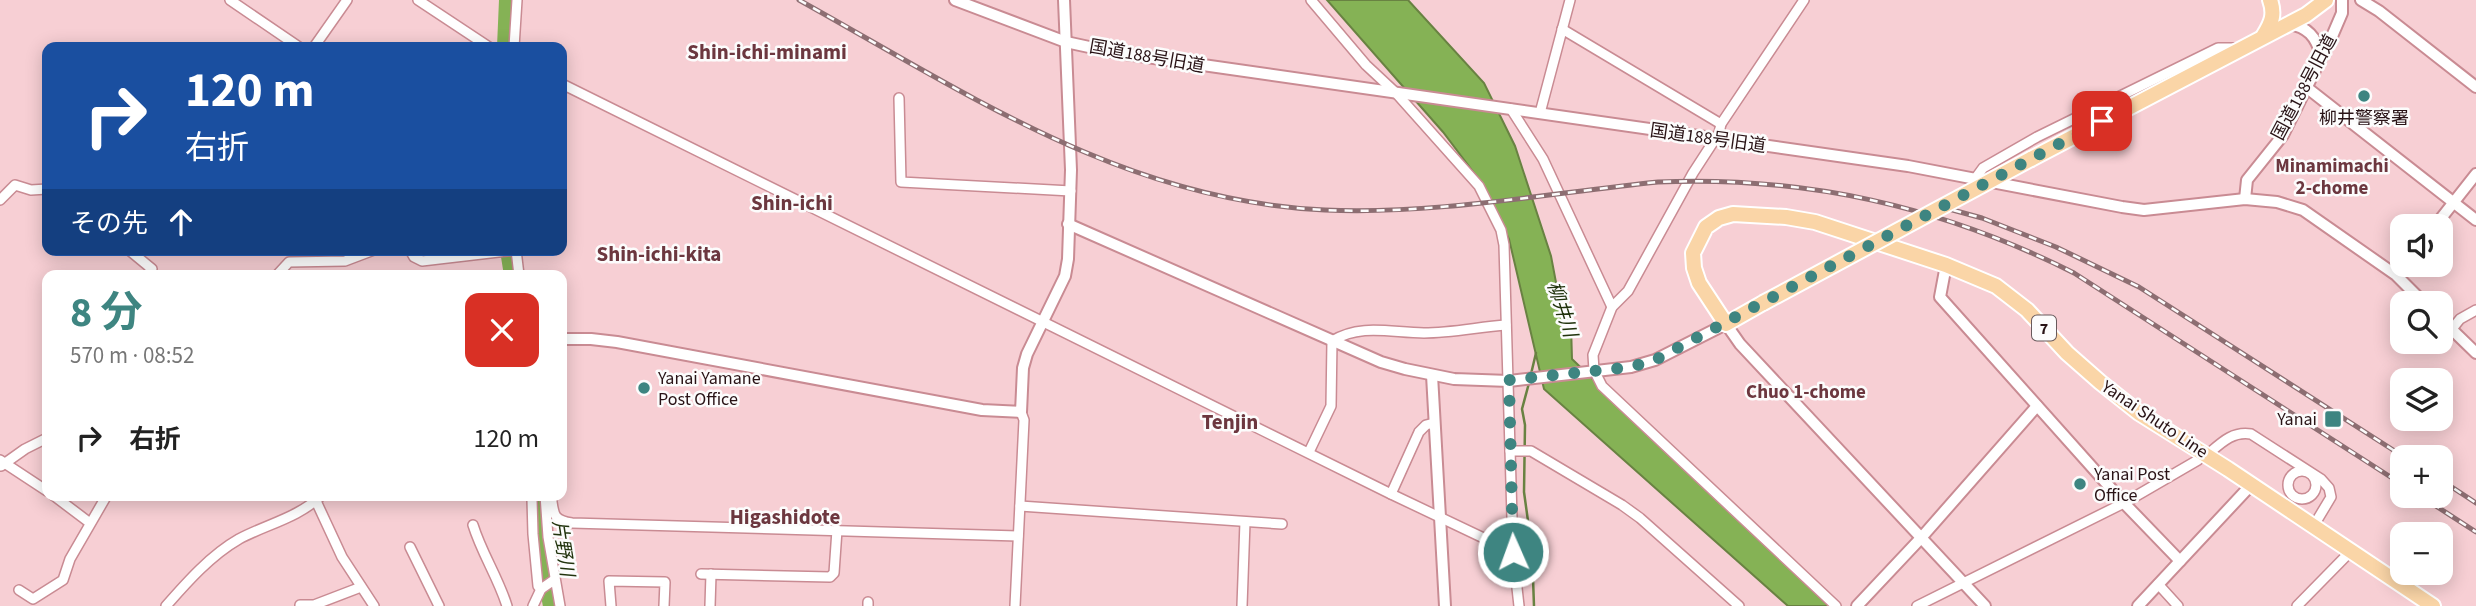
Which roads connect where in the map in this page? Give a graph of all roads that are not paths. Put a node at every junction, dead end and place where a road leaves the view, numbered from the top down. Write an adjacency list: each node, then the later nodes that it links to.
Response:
1 (230, 0): 17 (street)
2 (347, 0): 18 (street)
3 (418, 0): 19 (street)
4 (517, 0): 20 (street)
5 (955, 0): 21 (street, 国道188号旧道)
6 (1064, 0): 21 (street)
7 (1311, 0): 27 (street)
8 (1570, 0): 15 (street)
9 (1804, 0): 31 (street)
10 (2270, 0): 16 (main road)
11 (2326, 0): 14 (main road)
12 (2342, 0): 23 (street, 国道188号旧道)
13 (2361, 0): 26 (street)
14 (2287, 23): 16 (main road); 23 (street)
15 (1562, 29): 30 (street); 31 (street)
16 (2261, 39): 22 (main road)
17 (292, 42)
18 (318, 42)
19 (481, 42)
20 (514, 42)
21 (1066, 42): 27 (street, 国道188号旧道); 36 (street)
22 (2245, 47): 34 (street); 56 (main road, bridge)
23 (2321, 55): 25 (street, 国道188号旧道)
24 (567, 86): 55 (street)
25 (2306, 87): 37 (street, 国道188号旧道); 39 (street)
26 (2476, 87)
27 (1401, 94): 29 (street, 国道188号旧道); 57 (street)
28 (900, 98): 36 (street)
29 (1508, 109): 30 (street, 国道188号旧道); 53 (street)
30 (1540, 113): 32 (street, 国道188号旧道)
31 (1721, 124): 32 (street)
32 (1714, 139): 34 (street, 国道188号旧道); 53 (street)
33 (2476, 174): 39 (street)
34 (1975, 179): 37 (street, 国道188号旧道)
35 (42, 189): 38 (street)
36 (1070, 191): 42 (street)
37 (2245, 199): 50 (street)
38 (0, 200)
39 (2454, 202): 40 (street); 41 (street)
40 (2444, 214)
41 (2476, 220)
42 (1068, 224): 55 (street); 61 (street)
43 (136, 256): 48 (street)
44 (358, 256): 49 (street)
45 (413, 256): 46 (street)
46 (465, 256)
47 (1946, 265): 56 (main road, Yanai Shuto Line / 7); 66 (street); 72 (main road, Yanai Shuto Line / 7)
48 (151, 270)
49 (282, 270)
50 (2390, 271)
51 (2398, 277): 52 (street)
52 (2412, 291)
53 (1612, 307): 63 (street)
54 (2476, 310): 58 (street)
55 (1043, 321): 67 (street); 70 (street)
56 (1726, 324): 63 (street); 94 (street)
57 (1506, 325): 61 (street); 65 (street)
58 (2453, 327)
59 (2453, 329): 62 (street)
60 (567, 339): 67 (street)
61 (1332, 341): 64 (street); 70 (street)
62 (2476, 353)
63 (1590, 371): 65 (street); 120 (street)
64 (1432, 375): 65 (street); 68 (street)
65 (1509, 380): 71 (street)
66 (2037, 405): 84 (street); 94 (street)
67 (1021, 412): 85 (street)
68 (1434, 423): 76 (street); 86 (street)
69 (42, 440): 73 (street)
70 (1309, 452): 76 (street)
71 (1512, 452): 96 (street); 119 (street)
72 (2203, 457): 74 (main road, Yanai Shuto Line / 7); 84 (street); 91 (street)
73 (2, 464): 75 (street)
74 (2252, 484): 91 (main road, Yanai Shuto Line / 7); 98 (street)
75 (42, 488)
76 (1391, 494): 86 (street)
77 (61, 501): 88 (street)
78 (103, 501): 88 (street)
79 (314, 501): 106 (street)
80 (319, 501): 102 (street)
81 (532, 501): 100 (street)
82 (545, 501): 100 (street)
83 (552, 501): 92 (street)
84 (2124, 503): 98 (street); 99 (street)
85 (1020, 506): 87 (street); 93 (street)
86 (1439, 517): 96 (street); 117 (street)
87 (1245, 522): 89 (street); 116 (street)
88 (90, 523): 103 (street)
89 (1282, 524)
90 (473, 525): 109 (street)
91 (2313, 527): 97 (main road, Yanai Shuto Line / 7)
92 (837, 530): 93 (street); 114 (street)
93 (1018, 536): 115 (street)
94 (1921, 538): 99 (street); 121 (street)
95 (410, 547): 108 (street)
96 (1513, 552): 118 (street)
97 (2350, 552): 104 (main road, Yanai Shuto Line / 7); 126 (street)
98 (2180, 561): 101 (street)
99 (1963, 582): 122 (street); 123 (street)
100 (547, 584): 110 (street); 111 (street)
101 (2158, 584): 124 (street); 125 (street)
102 (361, 587): 105 (street); 107 (street)
103 (19, 590)
104 (2423, 604)
105 (300, 605)
106 (166, 606)
107 (374, 606)
108 (439, 606)
109 (506, 606)
110 (533, 606)
111 (561, 606)
112 (611, 606): 113 (street)
113 (664, 606)
114 (710, 606)
115 (1015, 606)
116 (1242, 606)
117 (1445, 606)
118 (1518, 606)
119 (1739, 606)
120 (1836, 606)
121 (1857, 606)
122 (1917, 606)
123 (1985, 606)
124 (2138, 606)
125 (2178, 606)
126 (2297, 606)

